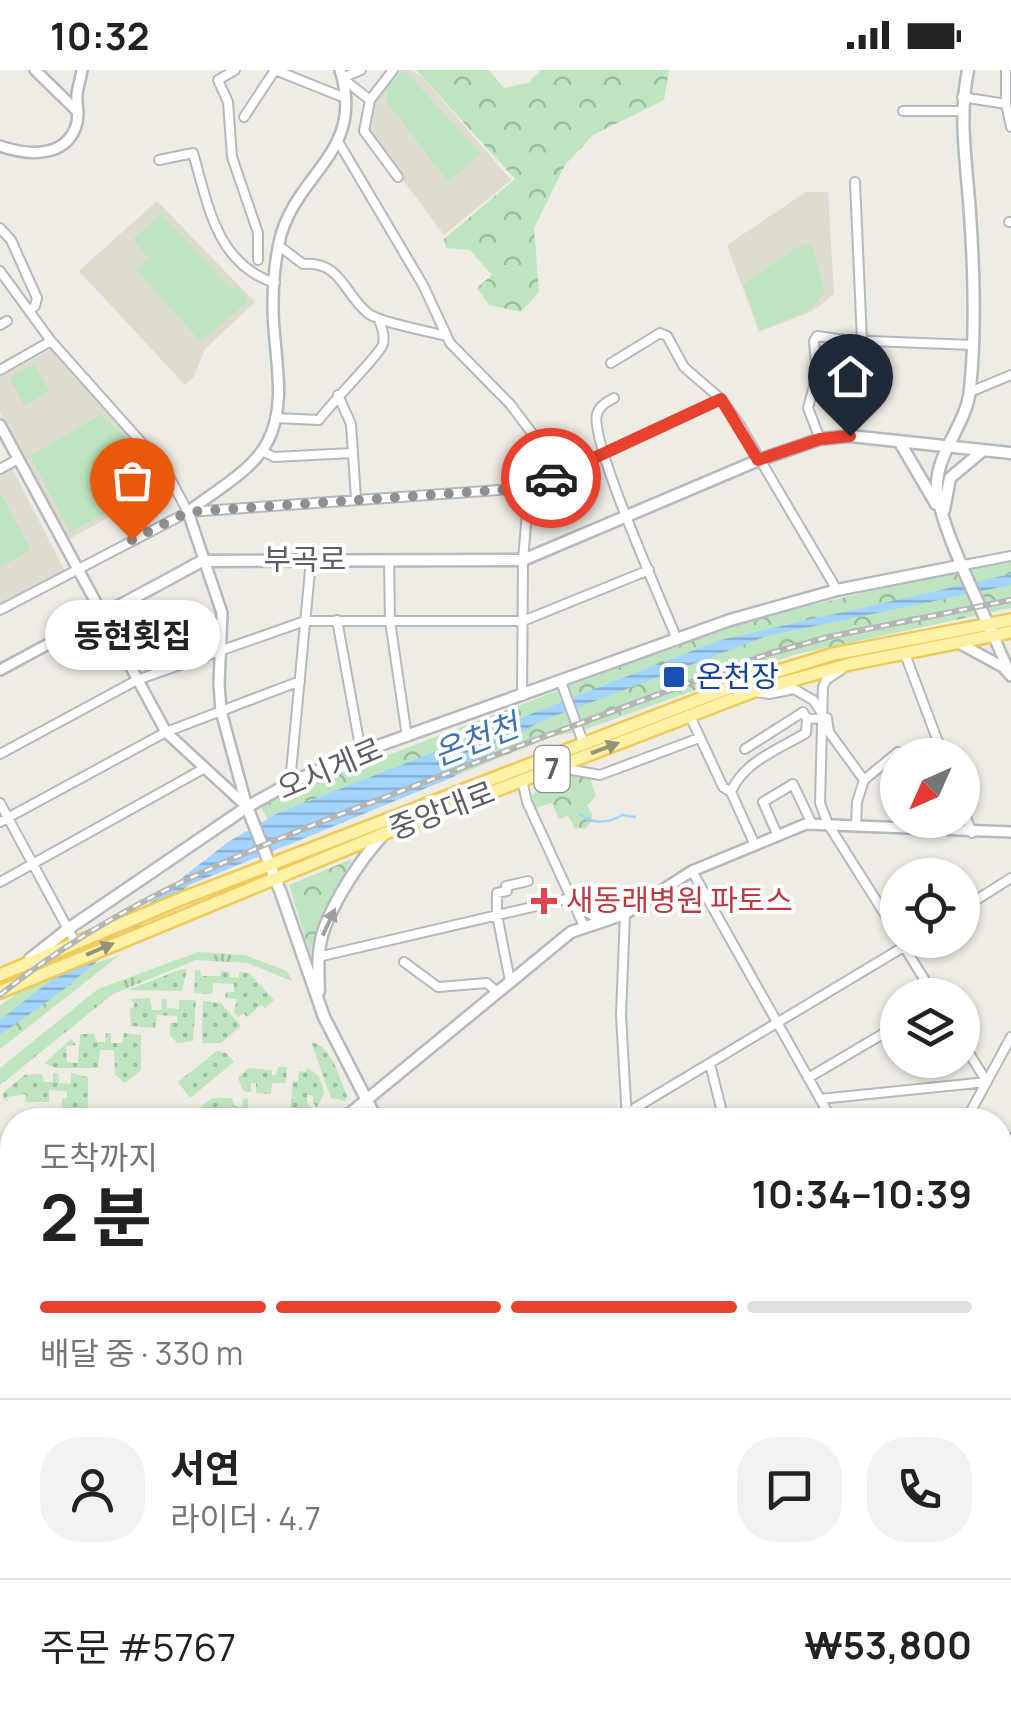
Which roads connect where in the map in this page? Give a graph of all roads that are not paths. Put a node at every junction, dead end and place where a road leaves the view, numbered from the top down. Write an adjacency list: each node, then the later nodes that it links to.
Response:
1 (36, 70): 15 (street)
2 (82, 70): 15 (street)
3 (235, 70): 26 (street)
4 (361, 70): 8 (street)
5 (393, 70): 11 (street)
6 (968, 70): 9 (main road)
7 (1006, 70): 12 (street)
8 (341, 74): 10 (street); 11 (street)
9 (962, 97): 12 (street); 13 (main road)
10 (345, 98): 16 (street); 18 (street)
11 (370, 100): 21 (street)
12 (1006, 104): 17 (street)
13 (961, 110): 14 (street); 35 (main road)
14 (903, 111)
15 (78, 112): 19 (street)
16 (244, 117)
17 (1011, 127)
18 (340, 142): 24 (street); 32 (street)
19 (0, 146)
20 (159, 160): 25 (street)
21 (398, 177)
22 (855, 182): 34 (street)
23 (0, 228): 30 (street)
24 (278, 245): 27 (street); 31 (street)
25 (238, 260): 26 (street); 29 (street)
26 (258, 260): 27 (street)
27 (277, 260): 29 (street)
28 (0, 271): 30 (street)
29 (275, 283): 43 (street)
30 (29, 311): 33 (street)
31 (379, 320): 32 (street); 40 (street)
32 (446, 336): 56 (street)
33 (51, 341): 37 (street); 58 (street)
34 (862, 341): 35 (street); 45 (street)
35 (972, 344): 39 (main road)
36 (611, 363): 42 (street)
37 (0, 370)
38 (1011, 375): 39 (street)
39 (970, 392): 47 (main road)
40 (338, 394): 43 (street); 50 (street)
41 (614, 398): 52 (street)
42 (721, 399): 52 (street); 54 (street)
43 (275, 418): 48 (street)
44 (0, 425): 53 (street)
45 (820, 439): 46 (main road, 부곡로); 54 (main road, 부곡로)
46 (899, 441): 47 (main road, 부곡로); 59 (main road)
47 (948, 448): 49 (main road, 부곡로); 59 (main road)
48 (262, 451): 50 (street); 58 (street)
49 (982, 451): 51 (main road, 부곡로); 59 (main road)
50 (352, 453): 57 (street)
51 (1011, 453)
52 (604, 454): 56 (street); 60 (street)
53 (18, 459): 55 (street); 67 (street)
54 (758, 460): 60 (main road, 부곡로); 69 (street)
55 (0, 469)
56 (528, 488): 57 (street); 64 (street)
57 (356, 499): 58 (street)
58 (188, 512): 65 (street); 67 (street)
59 (943, 516): 66 (main road)
60 (629, 518): 64 (main road, 부곡로); 68 (street)
61 (1011, 556): 66 (street)
62 (310, 560): 63 (main road, 부곡로); 65 (main road, 부곡로); 76 (street)
63 (389, 560): 64 (main road, 부곡로); 74 (street)
64 (524, 560): 75 (street)
65 (202, 561): 71 (main road, 부곡로); 81 (street)
66 (965, 568): 69 (main road, 오시게로); 77 (main road)
67 (77, 569): 70 (street); 71 (street)
68 (649, 570): 75 (street); 79 (street)
69 (836, 590): 79 (main road, 오시게로)
70 (0, 610)
71 (102, 615): 84 (street, 부곡로); 86 (street)
72 (337, 620): 74 (street); 76 (street); 101 (street)
73 (1011, 620): 77 (main road, 중앙대로 / 7)
74 (390, 621): 75 (street); 96 (street)
75 (523, 621): 90 (street)
76 (305, 622): 81 (street); 87 (street)
77 (988, 624): 78 (main road, 중앙대로 / 7); 80 (main road, 중앙대로 / 7); 85 (street); 99 (main road, 중앙대로 / 7)
78 (1011, 632)
79 (676, 638): 88 (main road, 오시게로)
80 (959, 643): 82 (main road, 중앙대로 / 7); 85 (street)
81 (220, 651): 86 (street); 91 (street)
82 (905, 654): 83 (main road, 중앙대로 / 7); 98 (street)
83 (850, 664): 89 (main road, 중앙대로 / 7); 92 (street)
84 (0, 670)
85 (1011, 676)
86 (137, 680): 95 (street); 102 (street)
87 (300, 681): 91 (street); 108 (street)
88 (560, 682): 90 (main road, 오시게로); 99 (street)
89 (754, 692): 92 (street); 93 (main road, 중앙대로 / 7)
90 (522, 696): 96 (main road, 오시게로)
91 (222, 711): 95 (street); 111 (street)
92 (821, 715): 94 (street); 107 (street); 114 (street)
93 (690, 716): 97 (street); 103 (main road, 중앙대로 / 7, one-way to 93)
94 (804, 716): 100 (street); 109 (street)
95 (166, 732): 105 (street); 112 (street)
96 (407, 737): 101 (main road, 오시게로)
97 (699, 738): 103 (street); 109 (street)
98 (937, 738)
99 (583, 742): 122 (main road, 중앙대로 / 7)
100 (745, 748)
101 (361, 752): 108 (main road, 오시게로)
102 (0, 754)
103 (556, 767): 106 (main road, 중앙대로 / 7)
104 (880, 767): 107 (street)
105 (204, 770): 111 (street); 123 (street)
106 (522, 780): 119 (main road, 중앙대로 / 7); 130 (street)
107 (864, 780): 115 (street)
108 (290, 784): 111 (main road, 오시게로)
109 (731, 792): 121 (street)
110 (0, 802): 112 (street)
111 (247, 807): 122 (main road); 135 (main road, 오시게로)
112 (4, 820): 123 (street)
113 (812, 824): 114 (street); 120 (street); 120 (street)
114 (828, 824): 115 (street); 131 (street)
115 (856, 825): 116 (street)
116 (880, 827)
117 (1011, 832): 118 (street)
118 (980, 833)
119 (383, 834): 126 (main road, 중앙대로 / 7); 138 (main road, one-way to 119)
120 (777, 834): 121 (street)
121 (754, 844): 124 (street)
122 (269, 860): 126 (main road); 136 (main road, 중앙대로 / 7)
123 (33, 864): 128 (street); 135 (street)
124 (692, 871): 133 (street); 146 (street)
125 (1011, 878): 129 (street)
126 (276, 879): 144 (main road, 중앙대로 / 7, one-way to 126); 145 (main road)
127 (528, 881): 132 (street)
128 (0, 882)
129 (980, 898)
130 (573, 902): 132 (street); 133 (street); 134 (street)
131 (880, 907)
132 (497, 915): 138 (street); 142 (street)
133 (618, 916): 134 (main road); 157 (street)
134 (584, 926): 142 (main road)
135 (68, 929): 136 (street); 140 (main road, 오시게로)
136 (75, 942): 140 (main road, 중앙대로 / 7)
137 (880, 955): 146 (street)
138 (318, 956): 145 (main road)
139 (404, 962): 143 (street)
140 (22, 966): 141 (main road, 중앙대로 / 7)
141 (0, 975)
142 (510, 981): 143 (main road)
143 (496, 992): 154 (main road)
144 (0, 995)
145 (324, 1017): 154 (main road)
146 (776, 1022): 149 (street); 151 (street)
147 (880, 1036): 151 (street)
148 (1011, 1037): 152 (street)
149 (710, 1064): 158 (street); 159 (street)
150 (980, 1071): 152 (street)
151 (808, 1078): 153 (street)
152 (987, 1082): 153 (street); 161 (street)
153 (820, 1099): 160 (street)
154 (366, 1100): 155 (main road); 156 (main road)
155 (356, 1108)
156 (370, 1108)
157 (622, 1108)
158 (640, 1108)
159 (721, 1108)
160 (825, 1108)
161 (973, 1108)

